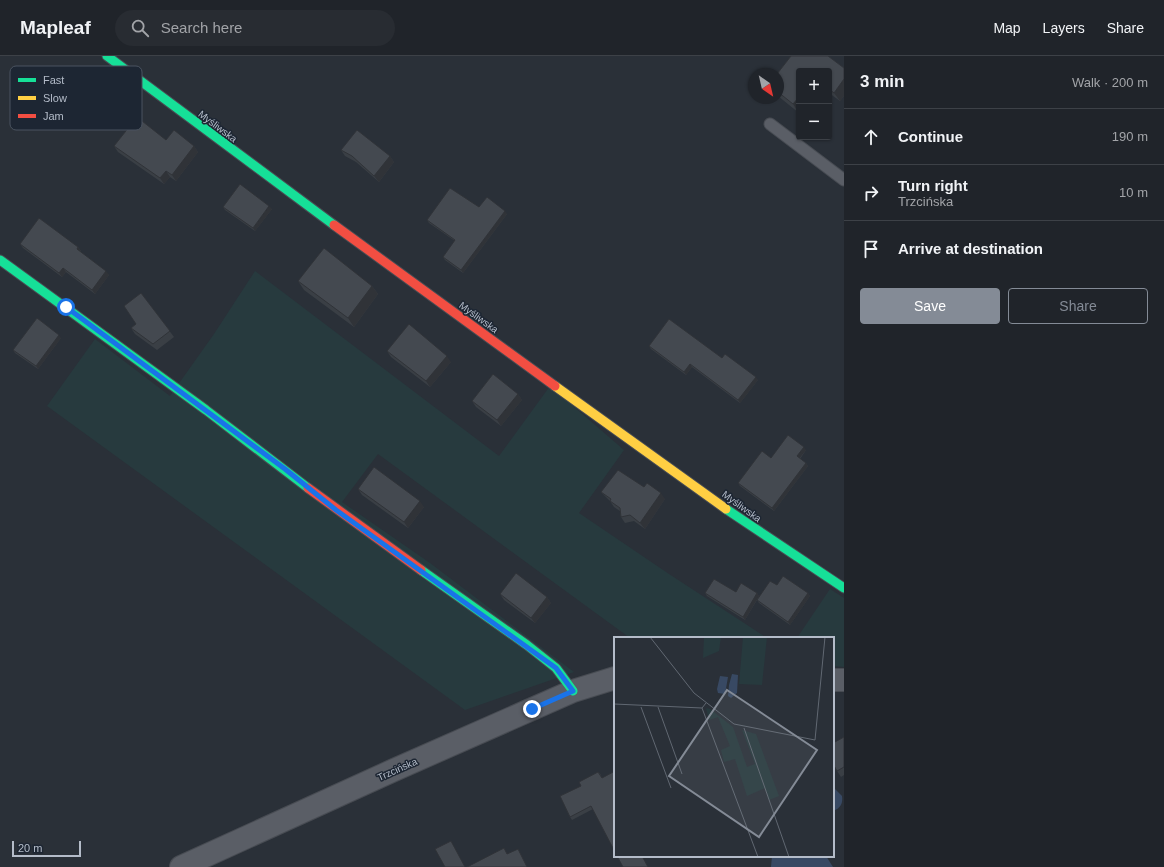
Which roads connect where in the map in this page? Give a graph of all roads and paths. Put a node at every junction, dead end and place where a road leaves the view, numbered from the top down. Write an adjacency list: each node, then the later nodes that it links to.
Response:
1 (107, 56): 2 (street, Myśliwska)
2 (120, 66)
3 (142, 82): 7 (street, Myśliwska)
4 (770, 124): 5 (lane)
5 (844, 180)
6 (0, 260): 9 (street)
7 (844, 588)
8 (614, 678): 9 (street, Trzcińska)
9 (573, 691): 10 (street, Trzcińska)
10 (181, 867)

